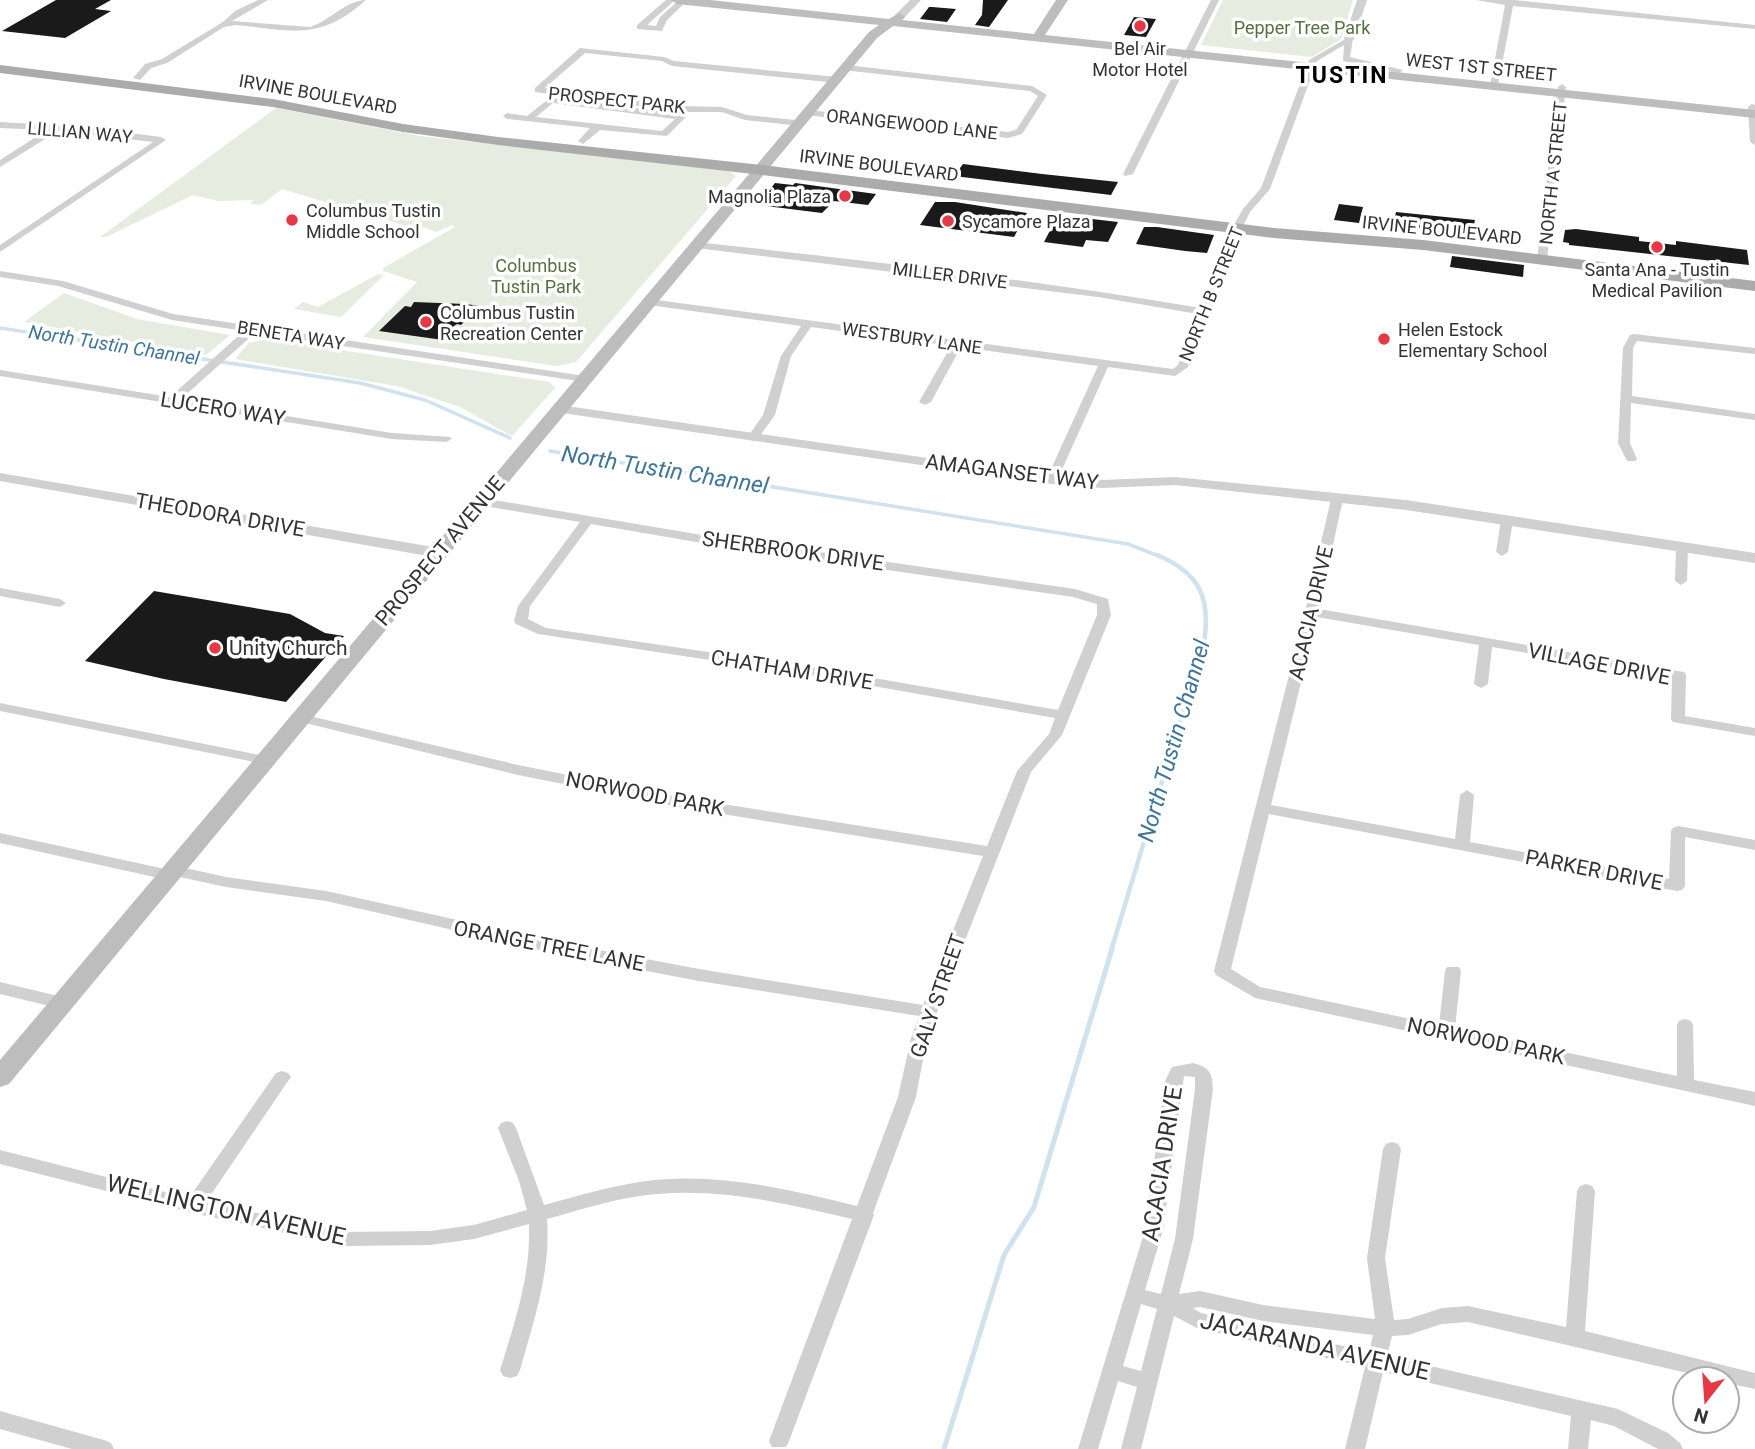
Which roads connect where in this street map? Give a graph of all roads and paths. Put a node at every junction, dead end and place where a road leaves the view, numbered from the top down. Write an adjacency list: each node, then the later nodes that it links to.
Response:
1 (252, 0): 14 (street)
2 (264, 0): 14 (street)
3 (362, 0): 16 (street)
4 (671, 0): 6 (street)
5 (677, 0): 6 (main road)
6 (683, 0): 15 (main road)
7 (737, 0): 15 (main road)
8 (916, 0): 15 (street)
9 (1062, 0): 18 (main road)
10 (1215, 0): 20 (street)
11 (1362, 0): 19 (street)
12 (1480, 0): 13 (street)
13 (1510, 1): 17 (street); 28 (street)
14 (240, 11): 16 (street)
15 (895, 20): 18 (main road, WEST 1ST STREET); 23 (main road, PROSPECT AVENUE)
16 (226, 24): 27 (street)
17 (1755, 27)
18 (1039, 35): 20 (main road, WEST 1ST STREET)
19 (1349, 39): 22 (street); 25 (street)
20 (1189, 51): 22 (main road, WEST 1ST STREET); 48 (street)
21 (0, 61): 27 (main road, IRVINE BOULEVARD)
22 (1312, 64): 25 (main road, WEST 1ST STREET); 28 (main road, WEST 1ST STREET); 50 (street, NORTH B STREET)
23 (846, 68): 26 (main road, PROSPECT AVENUE); 36 (street, ORANGEWOOD LANE)
24 (0, 69): 27 (main road, IRVINE BOULEVARD)
25 (1399, 69): 28 (main road, WEST 1ST STREET)
26 (837, 80): 36 (main road, PROSPECT AVENUE); 36 (street, PROSPECT PARK)
27 (131, 81): 29 (main road, IRVINE BOULEVARD); 30 (main road, IRVINE BOULEVARD)
28 (1495, 83): 31 (main road, WEST 1ST STREET)
29 (216, 88): 30 (main road); 32 (main road, IRVINE BOULEVARD)
30 (169, 90): 33 (main road, IRVINE BOULEVARD)
31 (1562, 90): 34 (main road, WEST 1ST STREET); 53 (street, NORTH A STREET)
32 (273, 95): 33 (main road); 41 (main road, IRVINE BOULEVARD)
33 (242, 99): 42 (main road, IRVINE BOULEVARD)
34 (1754, 110): 44 (street)
35 (507, 116): 37 (street)
36 (805, 118): 47 (main road, PROSPECT AVENUE)
37 (529, 119): 39 (street); 39 (street)
38 (0, 125): 40 (street, LILLIAN WAY)
39 (597, 127): 43 (street)
40 (55, 129): 46 (street); 52 (street, LILLIAN WAY)
41 (479, 129): 42 (main road); 43 (main road, IRVINE BOULEVARD)
42 (442, 134): 45 (main road, IRVINE BOULEVARD)
43 (583, 141): 45 (main road); 47 (main road, IRVINE BOULEVARD)
44 (1755, 142)
45 (549, 146): 47 (main road, IRVINE BOULEVARD)
46 (0, 164)
47 (766, 166): 49 (main road, IRVINE BOULEVARD); 51 (main road, PROSPECT AVENUE)
48 (1128, 174)
49 (1049, 200): 50 (main road, IRVINE BOULEVARD)
50 (1239, 224): 53 (main road, IRVINE BOULEVARD); 58 (street, NORTH B STREET)
51 (696, 246): 57 (main road, PROSPECT AVENUE); 58 (street, MILLER DRIVE)
52 (0, 249)
53 (1543, 255): 55 (main road, IRVINE BOULEVARD); 56 (main road, IRVINE BOULEVARD)
54 (0, 274): 60 (street, BENETA WAY)
55 (1755, 276)
56 (1755, 286)
57 (649, 302): 59 (street, WESTBURY LANE); 66 (main road, PROSPECT AVENUE)
58 (1203, 312): 65 (street, NORTH B STREET)
59 (808, 324): 61 (street, WESTBURY LANE); 72 (street)
60 (253, 330): 66 (street, BENETA WAY); 68 (street)
61 (957, 344): 63 (street, WESTBURY LANE); 69 (street)
62 (1755, 351): 67 (street)
63 (1104, 365): 65 (street, WESTBURY LANE); 76 (street)
64 (0, 373): 68 (street, LUCERO WAY)
65 (1175, 373)
66 (585, 379): 70 (main road, PROSPECT AVENUE)
67 (1626, 400): 71 (street); 74 (street)
68 (172, 401): 73 (street, LUCERO WAY)
69 (925, 402)
70 (560, 409): 72 (street, AMAGANSET WAY); 78 (main road, PROSPECT AVENUE)
71 (1755, 417)
72 (753, 438): 76 (street, AMAGANSET WAY)
73 (446, 439)
74 (1631, 459)
75 (0, 477): 83 (street, THEODORA DRIVE)
76 (1052, 480): 77 (street, AMAGANSET WAY)
77 (1337, 499): 80 (street, AMAGANSET WAY); 89 (street, ACACIA DRIVE)
78 (482, 502): 79 (street, SHERBROOK DRIVE); 83 (main road, PROSPECT AVENUE)
79 (588, 520): 87 (street, SHERBROOK DRIVE); 93 (street, CHATHAM DRIVE)
80 (1507, 520): 81 (street, AMAGANSET WAY); 82 (street)
81 (1682, 546): 84 (street, AMAGANSET WAY); 85 (street)
82 (1502, 552)
83 (439, 553): 94 (main road, PROSPECT AVENUE)
84 (1755, 558)
85 (1681, 581)
86 (0, 592): 88 (street)
87 (1103, 602): 93 (street, GALY STREET)
88 (60, 603)
89 (1312, 612): 90 (street, VILLAGE DRIVE); 98 (street, ACACIA DRIVE)
90 (1486, 642): 91 (street); 95 (street, VILLAGE DRIVE)
91 (1481, 684)
92 (0, 707): 96 (street)
93 (1063, 715): 102 (street, GALY STREET)
94 (301, 718): 96 (main road, PROSPECT AVENUE); 102 (street, NORWOOD PARK)
95 (1755, 732)
96 (265, 760): 103 (main road, PROSPECT AVENUE)
97 (1467, 795): 101 (street)
98 (1262, 808): 101 (street, PARKER DRIVE); 104 (street, ACACIA DRIVE)
99 (0, 838): 103 (street, ORANGE TREE LANE)
100 (1755, 845): 101 (street, PARKER DRIVE)
101 (1462, 846)
102 (992, 852): 108 (street, GALY STREET)
103 (170, 873): 107 (main road, PROSPECT AVENUE); 108 (street, ORANGE TREE LANE)
104 (1222, 971): 110 (street, NORWOOD PARK)
105 (1453, 971): 110 (street)
106 (0, 988): 107 (street)
107 (62, 1003): 111 (main road, PROSPECT AVENUE)
108 (929, 1012): 120 (street, GALY STREET)
109 (1685, 1025): 113 (street)
110 (1446, 1033): 113 (street, NORWOOD PARK)
111 (0, 1077)
112 (282, 1077): 119 (street)
113 (1686, 1084): 114 (street, NORWOOD PARK)
114 (1755, 1099)
115 (507, 1128): 121 (street)
116 (1392, 1149): 124 (street)
117 (0, 1157): 119 (street, WELLINGTON AVENUE)
118 (1586, 1191): 125 (street)
119 (193, 1206): 121 (street, WELLINGTON AVENUE)
120 (865, 1214): 121 (street, WELLINGTON AVENUE); 133 (street, GALY STREET)
121 (537, 1215): 127 (street)
122 (1136, 1295): 123 (street); 123 (street, ACACIA DRIVE); 128 (street, ACACIA DRIVE)
123 (1168, 1304): 124 (street, JACARANDA AVENUE); 126 (street, JACARANDA AVENUE); 130 (street, ACACIA DRIVE)
124 (1384, 1328): 125 (street, JACARANDA AVENUE); 126 (street)
125 (1575, 1337): 129 (street, JACARANDA AVENUE)
126 (1377, 1361): 131 (street, JACARANDA AVENUE); 137 (street)
127 (510, 1370)
128 (1112, 1371): 130 (street); 135 (street, ACACIA DRIVE)
129 (1755, 1381)
130 (1148, 1382): 136 (street, ACACIA DRIVE)
131 (1583, 1408): 138 (street); 139 (street, JACARANDA AVENUE)
132 (0, 1420): 134 (street)
133 (779, 1441)
134 (104, 1449)
135 (1088, 1449)
136 (1131, 1449)
137 (1355, 1449)
138 (1578, 1449)
139 (1673, 1449)

